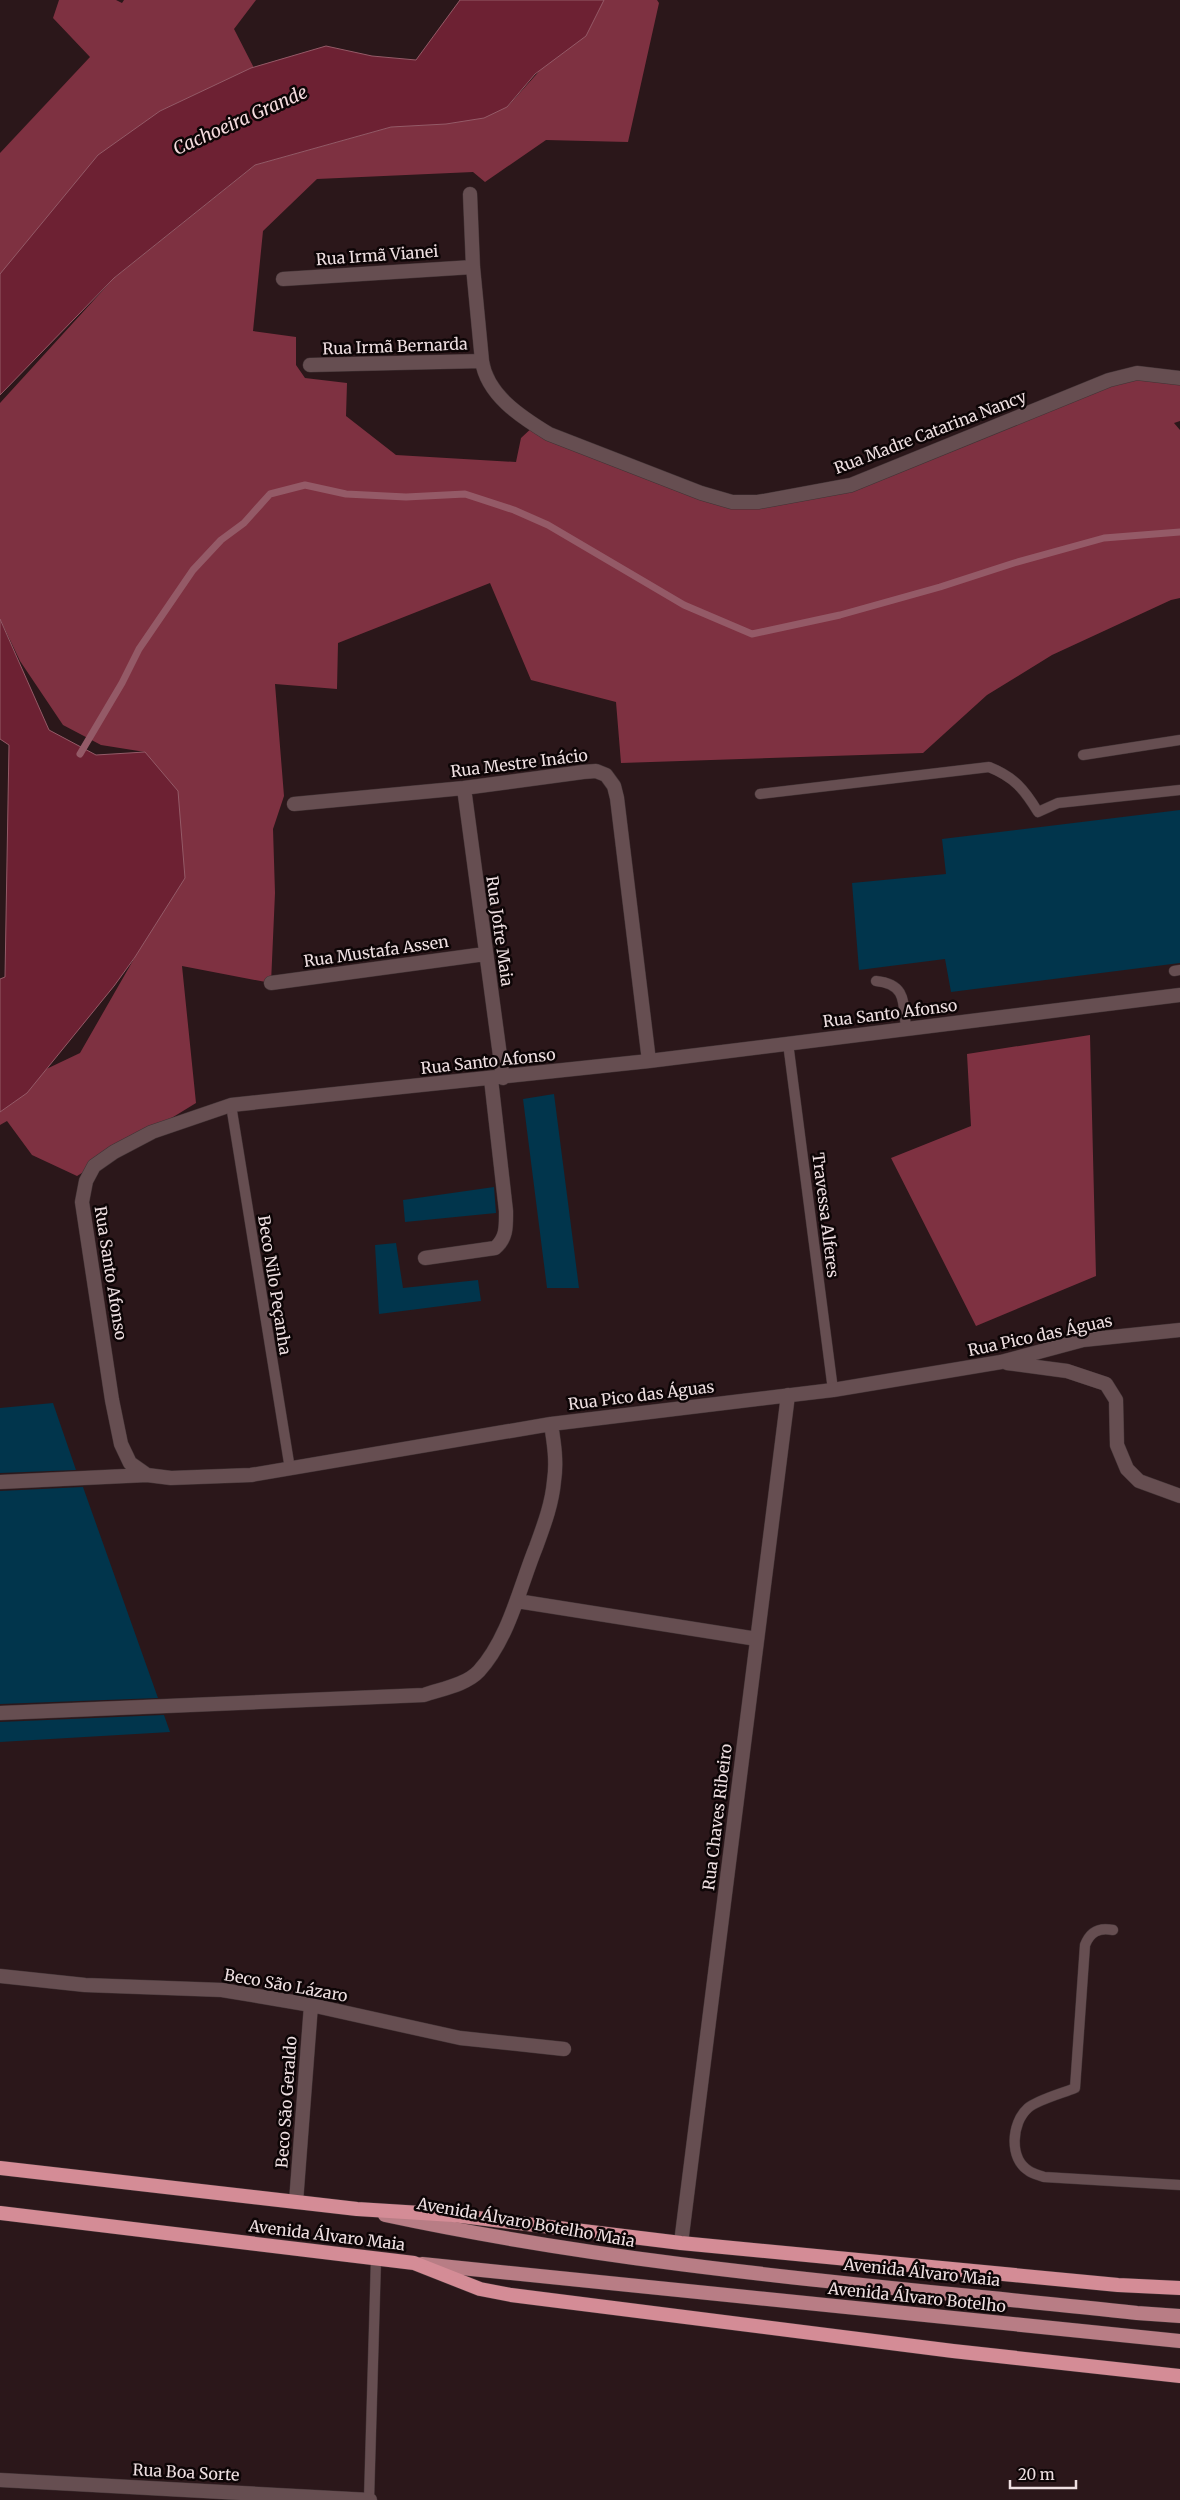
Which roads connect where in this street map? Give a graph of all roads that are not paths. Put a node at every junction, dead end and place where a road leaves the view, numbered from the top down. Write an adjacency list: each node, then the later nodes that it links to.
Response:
1 (470, 194): 2 (street, Rua Madre Catarina Nancy)
2 (473, 266): 3 (street, Rua Irmã Vianei); 4 (street, Rua Madre Catarina Nancy)
3 (283, 279)
4 (482, 361): 5 (street, Rua Irmã Bernarda); 6 (street, Rua Madre Catarina Nancy)
5 (310, 365)
6 (1180, 378)
7 (1180, 740): 8 (lane)
8 (1083, 754)
9 (464, 788): 12 (street, Rua Mestre Inácio); 13 (street, Rua Jofre Maia); 19 (street, Rua Mestre Inácio)
10 (1180, 790): 11 (lane)
11 (760, 794)
12 (294, 804)
13 (485, 954): 15 (street, Rua Mustafa Assen); 20 (street, Rua Jofre Maia)
14 (876, 980): 17 (lane)
15 (271, 983)
16 (1180, 995): 17 (street, Rua Santo Afonso)
17 (906, 1028): 18 (street, Rua Santo Afonso)
18 (788, 1043): 19 (street, Rua Santo Afonso); 25 (lane, Travessa Alferes)
19 (649, 1061): 20 (street, Rua Santo Afonso)
20 (497, 1078): 21 (street, Rua Santo Afonso); 22 (street, Rua Jofre Maia)
21 (231, 1105): 28 (lane, Beco Nilo Peçanha); 29 (street, Rua Santo Afonso)
22 (425, 1258)
23 (1180, 1330): 24 (street, Rua Pico das Águas)
24 (1001, 1362): 25 (street, Rua Pico das Águas); 31 (street)
25 (833, 1390): 26 (street, Rua Pico das Águas)
26 (788, 1395): 27 (street, Rua Pico das Águas); 33 (street, Rua Chaves Ribeiro)
27 (552, 1424): 28 (street, Rua Pico das Águas); 32 (street)
28 (290, 1469): 29 (street, Rua Pico das Águas)
29 (147, 1475): 30 (street, Rua Pico das Águas)
30 (0, 1482)
31 (1180, 1496)
32 (517, 1601): 33 (street); 34 (street)
33 (757, 1639): 44 (street, Rua Chaves Ribeiro)
34 (0, 1714)
35 (1113, 1930): 40 (lane)
36 (0, 1976): 37 (street, Beco São Lázaro)
37 (311, 2005): 38 (street, Beco São Lázaro); 41 (street, Beco São Geraldo)
38 (564, 2049)
39 (0, 2168): 41 (highway, Avenida Álvaro Maia)
40 (1180, 2185)
41 (296, 2202): 42 (highway, Avenida Álvaro Maia)
42 (357, 2209): 44 (highway, Avenida Álvaro Maia); 46 (main road, Avenida Álvaro Botelho Maia)
43 (0, 2213): 45 (highway, Avenida Álvaro Maia)
44 (681, 2243): 49 (highway, Avenida Álvaro Maia)
45 (376, 2258): 47 (highway, Avenida Álvaro Maia); 55 (lane)
46 (660, 2262): 50 (main road, Avenida Álvaro Maia)
47 (414, 2263): 48 (main road, Avenida Álvaro Maia); 52 (highway)
48 (651, 2288): 51 (main road, Avenida Álvaro Botelho)
49 (1180, 2288)
50 (1180, 2316)
51 (1180, 2341)
52 (1180, 2376)
53 (0, 2480): 54 (street, Rua Boa Sorte)
54 (237, 2496): 55 (street, Rua Boa Sorte)
55 (369, 2500)

